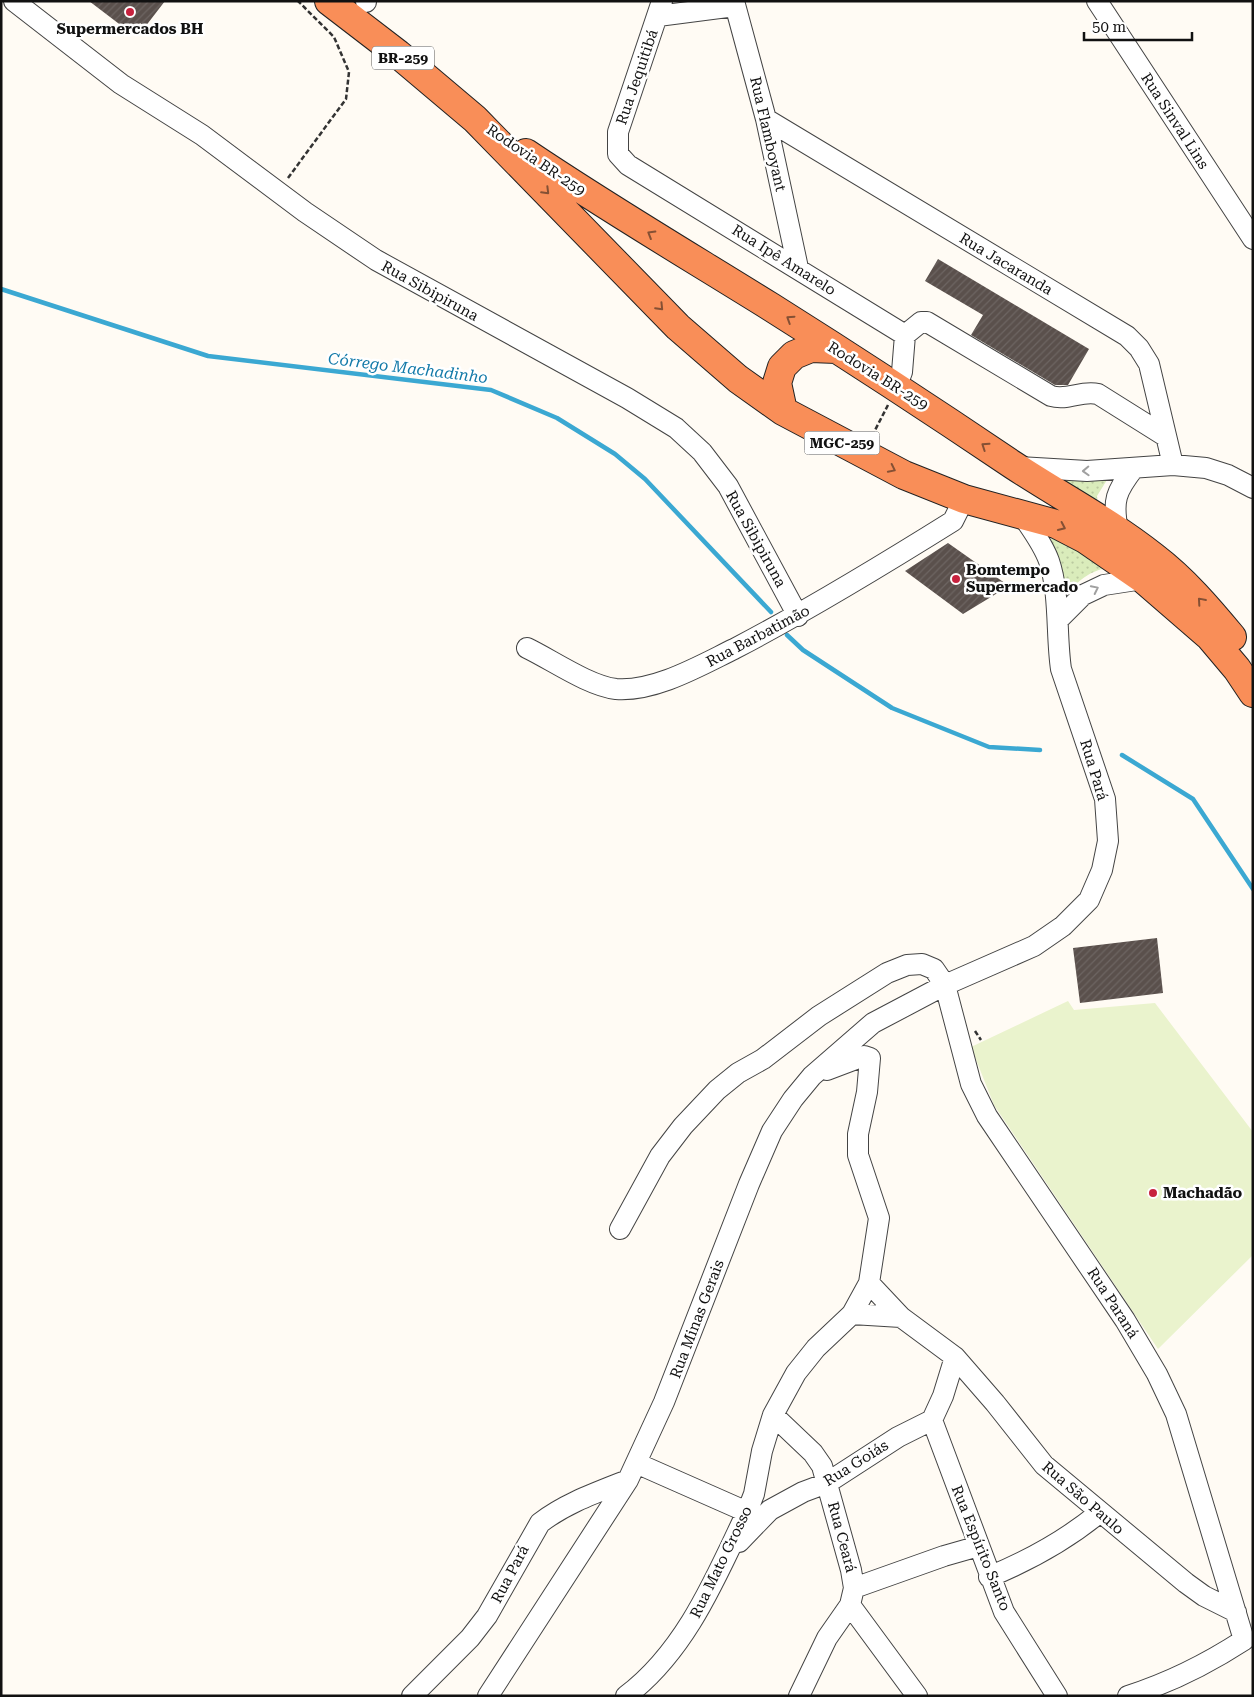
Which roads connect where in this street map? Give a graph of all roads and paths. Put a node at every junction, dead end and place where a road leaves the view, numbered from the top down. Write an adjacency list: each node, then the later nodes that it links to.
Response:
1 (14, 1): 10 (street, Rua Sibipiruna)
2 (298, 1): 10 (path)
3 (329, 1): 7 (highway, BR-259)
4 (1097, 1): 11 (street, Rua Sinval Lins)
5 (734, 4): 6 (street); 8 (street, Rua Flamboyant)
6 (660, 9): 9 (street, Rua Jequitibá)
7 (475, 119): 14 (highway, Rodovia BR-259, one-way to 7); 16 (highway, MGC-259, one-way to 16)
8 (766, 119): 12 (street, Rua Flamboyant); 17 (street, Rua Jacaranda)
9 (618, 154): 12 (street, Rua Ipê Amarelo)
10 (278, 192): 27 (street, Rua Sibipiruna)
11 (1253, 239)
12 (798, 268): 13 (street, Rua Ipê Amarelo)
13 (905, 335): 15 (street); 17 (street)
14 (836, 349): 15 (highway, Rodovia BR-259); 16 (highway)
15 (896, 388): 18 (path); 20 (highway, Rodovia BR-259, one-way to 15)
16 (784, 411): 18 (highway, MGC-259)
17 (1165, 436): 19 (street, Rua Jacaranda)
18 (862, 455): 23 (highway, MGC-259, one-way to 23)
19 (1173, 465): 21 (street); 22 (street)
20 (1015, 466): 21 (street, one-way to 20); 25 (highway, Rodovia BR-259)
21 (1134, 468): 25 (street)
22 (1253, 488)
23 (964, 500): 24 (highway, MGC-259); 27 (street, Rua Barbatimão)
24 (1022, 515): 26 (highway, MGC-259, one-way to 26); 28 (street, Rua Pará)
25 (1118, 530): 30 (highway, Rodovia BR-259, one-way to 25)
26 (1143, 579): 28 (street, one-way to 26); 31 (highway, MGC-259)
27 (798, 616): 29 (street, Rua Barbatimão)
28 (1058, 620): 32 (street, Rua Pará)
29 (527, 648)
30 (1253, 667)
31 (1253, 693)
32 (945, 986): 33 (street, Rua Minas Gerais); 34 (street); 49 (street, Rua Paraná)
33 (812, 1076): 35 (street, Rua Mato Grosso); 41 (street, Rua Minas Gerais)
34 (620, 1229)
35 (869, 1283): 36 (street, Rua Mato Grosso); 37 (street, Rua São Paulo)
36 (852, 1314): 37 (street); 39 (street, Rua Mato Grosso)
37 (901, 1317): 38 (street, Rua São Paulo)
38 (955, 1357): 40 (street); 44 (street, Rua São Paulo)
39 (773, 1415): 42 (street, Rua Ceará); 43 (street, Rua Mato Grosso)
40 (932, 1420): 42 (street, Rua Goiás); 45 (street, Rua Espírito Santo)
41 (632, 1472): 43 (street); 52 (street, Rua Pará); 53 (street, Rua Minas Gerais)
42 (827, 1483): 46 (street, Rua Goiás); 48 (street, Rua Ceará)
43 (747, 1512): 46 (street, Rua Mato Grosso)
44 (1099, 1513): 47 (street); 49 (street, Rua São Paulo)
45 (979, 1546): 47 (street, Rua Espírito Santo); 48 (street)
46 (729, 1549): 54 (street, Rua Mato Grosso)
47 (989, 1576): 57 (street, Rua Espírito Santo)
48 (852, 1596): 55 (street); 56 (street)
49 (1236, 1612): 50 (street, Rua Paraná)
50 (1248, 1644): 51 (street)
51 (1163, 1691): 58 (street)
52 (412, 1696)
53 (488, 1696)
54 (626, 1696)
55 (799, 1696)
56 (917, 1696)
57 (1057, 1696)
58 (1128, 1696)

